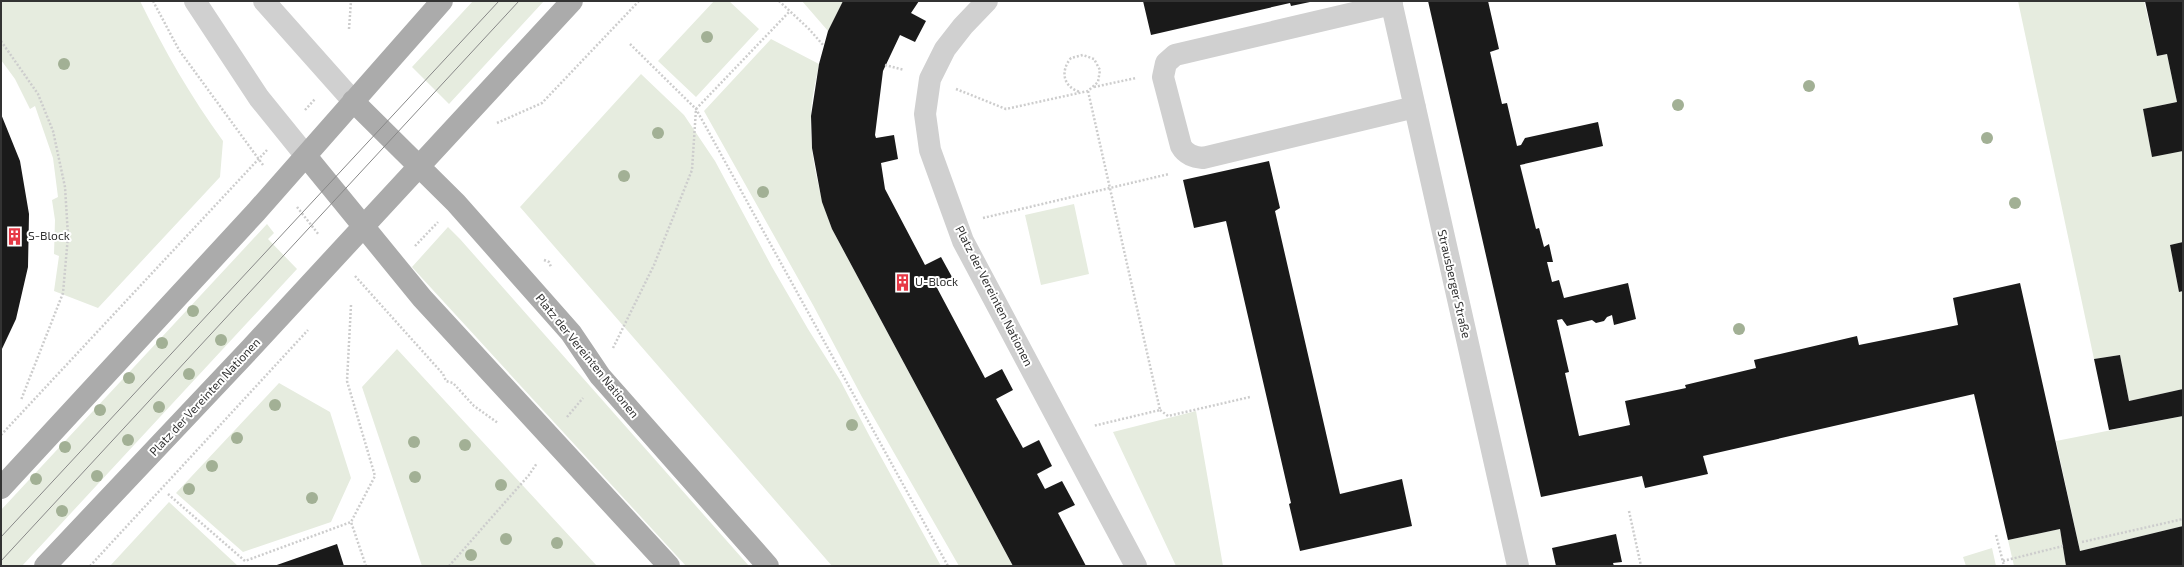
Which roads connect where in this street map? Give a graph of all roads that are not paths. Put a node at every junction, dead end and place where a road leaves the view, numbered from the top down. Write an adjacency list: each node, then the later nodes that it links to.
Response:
1 (195, 1): 9 (street)
2 (264, 1): 7 (street, Platz der Vereinten Nationen)
3 (442, 1): 7 (main road)
4 (572, 1): 10 (main road, Platz der Vereinten Nationen)
5 (987, 1): 16 (street, Platz der Vereinten Nationen)
6 (1392, 3): 8 (street, Strausberger Straße); 8 (street)
7 (354, 101): 9 (main road); 10 (main road, Platz der Vereinten Nationen)
8 (1415, 107): 17 (street, Strausberger Straße)
9 (306, 156): 11 (main road); 12 (main road)
10 (418, 166): 11 (main road, Platz der Vereinten Nationen); 15 (main road, Platz der Vereinten Nationen)
11 (363, 226): 13 (main road, Platz der Vereinten Nationen); 14 (main road)
12 (1, 488)
13 (45, 566)
14 (669, 566)
15 (768, 566)
16 (1136, 566)
17 (1515, 566)

